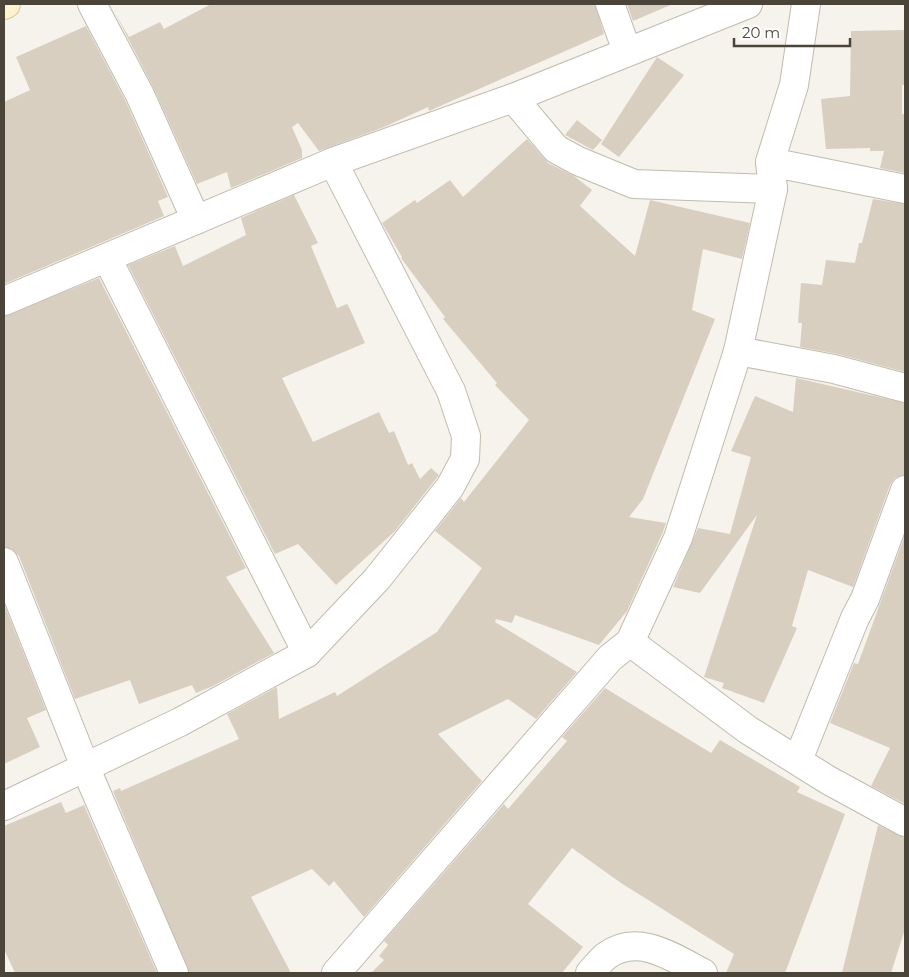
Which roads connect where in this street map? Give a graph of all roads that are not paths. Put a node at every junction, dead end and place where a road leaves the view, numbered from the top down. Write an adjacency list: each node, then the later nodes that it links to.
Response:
1 (92, 4): 11 (street)
2 (610, 4): 5 (street)
3 (748, 4): 5 (street)
4 (806, 4): 8 (street)
5 (626, 51): 6 (street)
6 (513, 98): 7 (street); 9 (street)
7 (333, 162): 11 (street); 19 (street)
8 (770, 162): 9 (street); 10 (street)
9 (773, 189): 14 (street)
10 (905, 190)
11 (196, 220): 12 (street)
12 (107, 258): 13 (street); 19 (street)
13 (4, 301)
14 (738, 351): 15 (street); 18 (street)
15 (905, 388)
16 (905, 490): 20 (street)
17 (4, 562): 21 (street)
18 (630, 642): 20 (street); 25 (street)
19 (307, 653): 21 (street)
20 (798, 760): 23 (street)
21 (86, 769): 22 (street); 24 (street)
22 (4, 806)
23 (905, 822)
24 (174, 973)
25 (336, 973)
26 (590, 973): 27 (street)
27 (703, 973)

